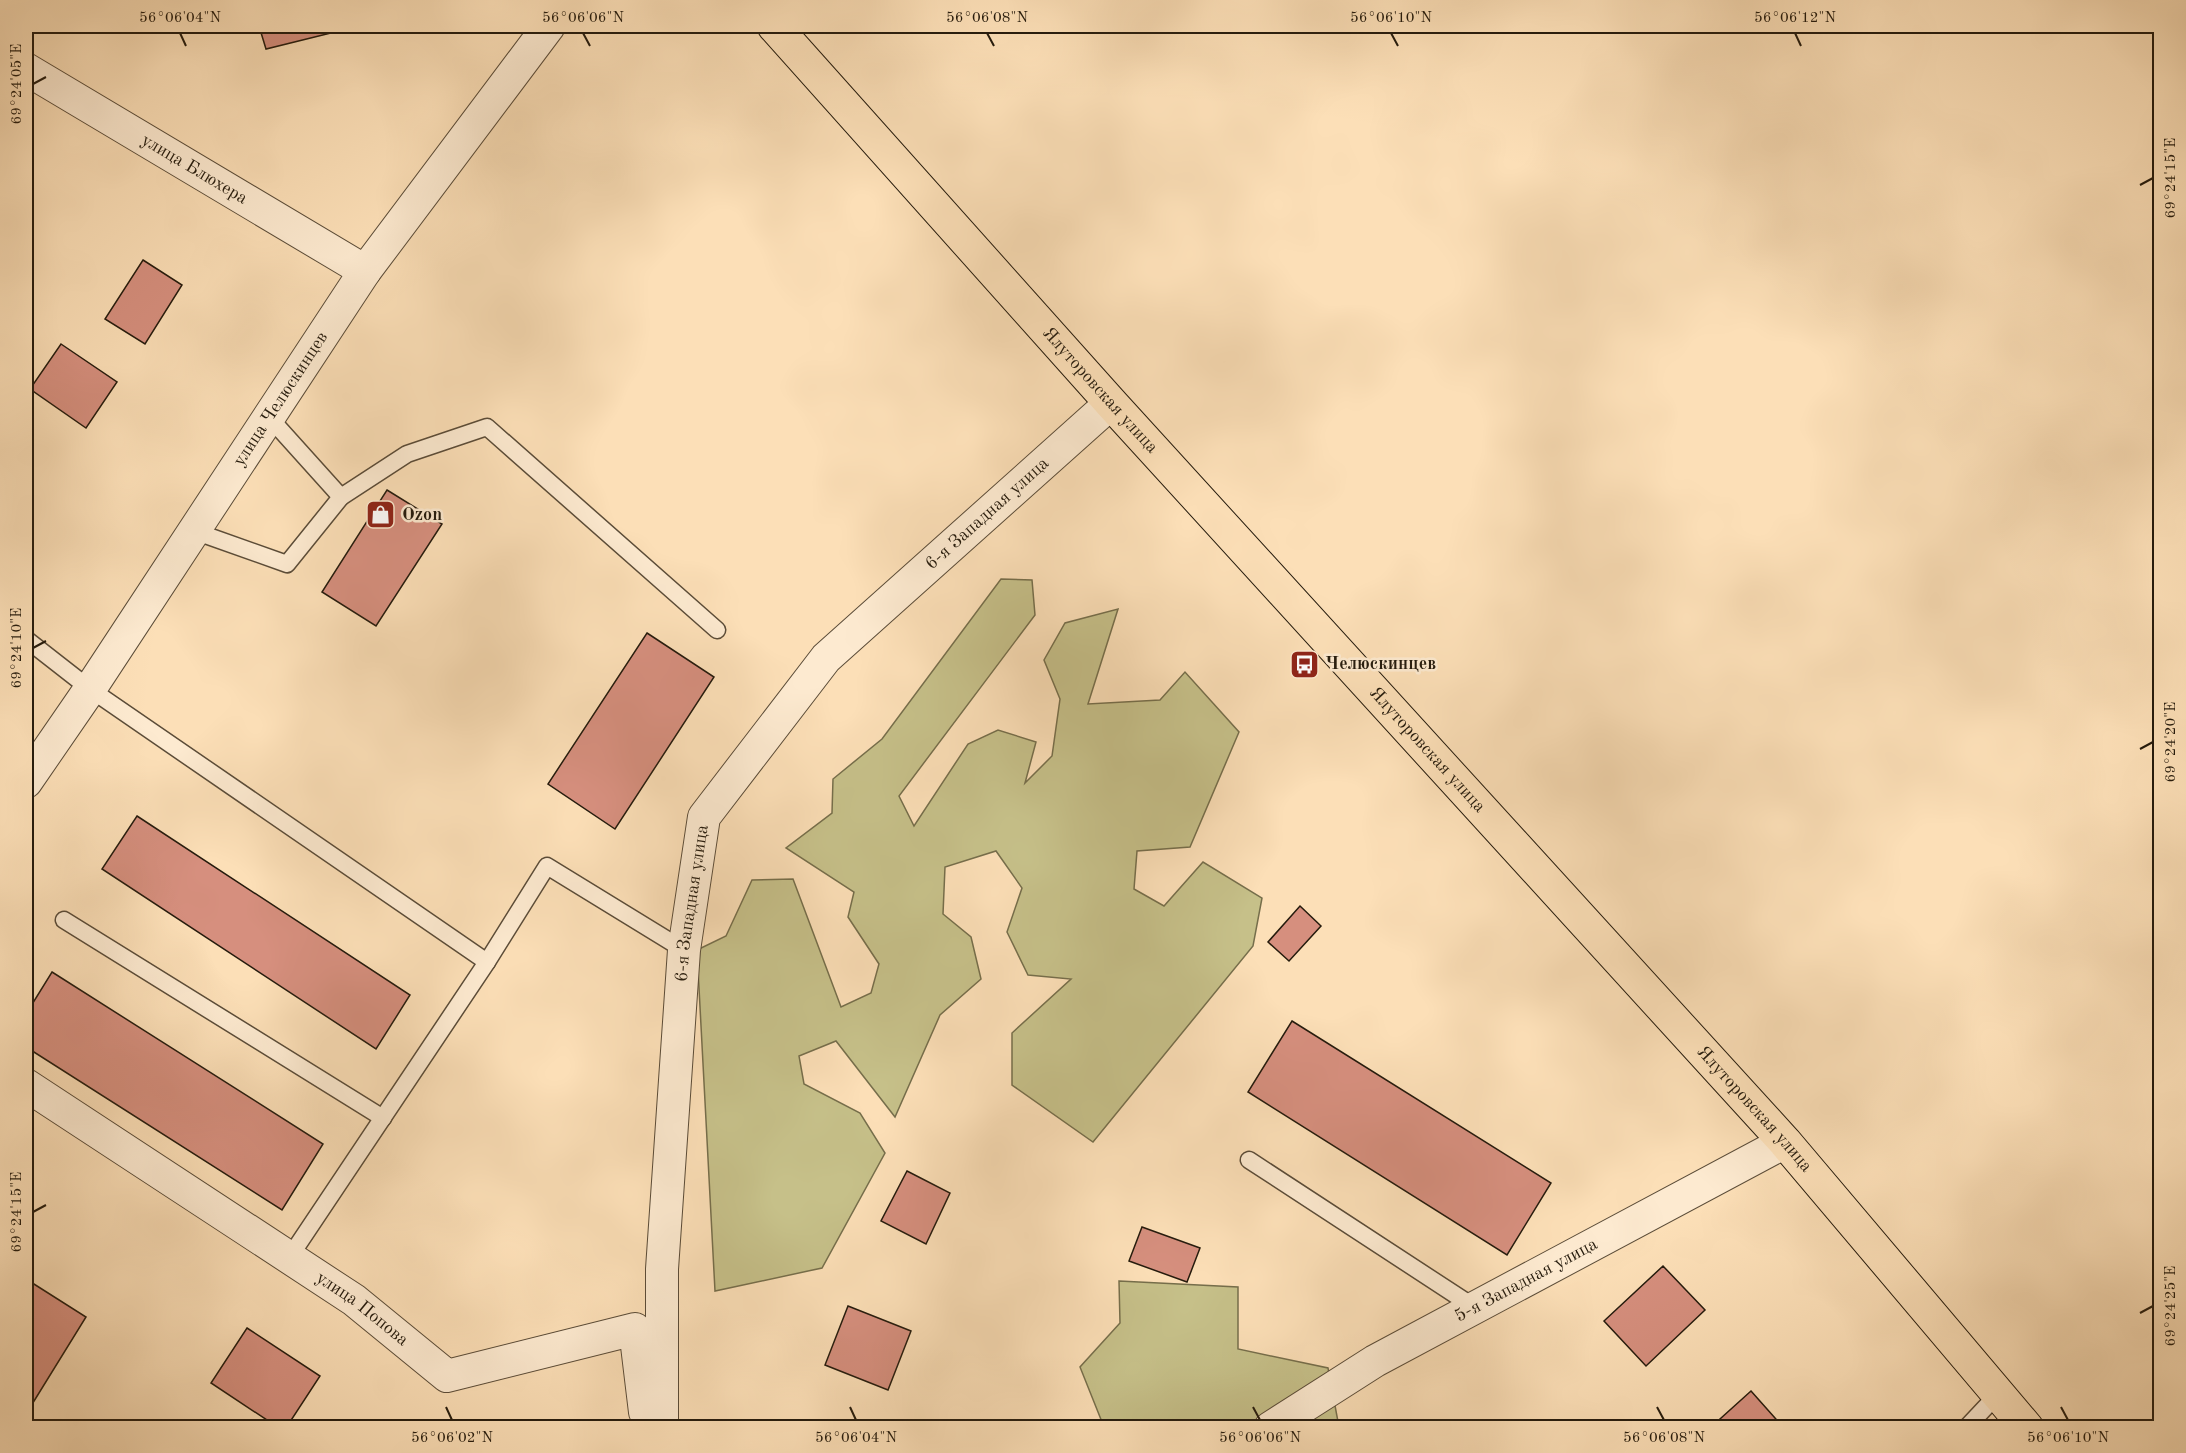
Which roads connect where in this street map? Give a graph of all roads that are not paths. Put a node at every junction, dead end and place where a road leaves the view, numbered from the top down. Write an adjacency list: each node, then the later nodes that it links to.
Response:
1 (549, 26): 4 (street, улица Челюскинцев)
2 (774, 26): 5 (main road, Ялуторовская улица)
3 (26, 69): 4 (street, улица Блюхера)
4 (365, 271): 6 (street, улица Челюскинцев)
5 (1111, 403): 14 (street, 6-я Западная улица); 18 (main road, Ялуторовская улица)
6 (269, 417): 7 (lane); 8 (street, улица Челюскинцев)
7 (341, 496): 8 (lane); 9 (lane)
8 (194, 531): 11 (street, улица Челюскинцев)
9 (717, 630)
10 (26, 639): 11 (lane)
11 (90, 689): 12 (street, улица Челюскинцев); 15 (lane)
12 (26, 782)
13 (64, 920): 17 (lane)
14 (684, 950): 15 (lane); 24 (street, 6-я Западная улица)
15 (487, 962): 17 (lane)
16 (26, 1085): 20 (street, улица Попова)
17 (383, 1118): 20 (lane)
18 (1785, 1142): 21 (street, 5-я Западная улица); 22 (main road, Ялуторовская улица)
19 (1249, 1160): 21 (lane)
20 (289, 1258): 23 (street, улица Попова)
21 (1474, 1307): 25 (street, 5-я Западная улица)
22 (1998, 1394): 26 (lane); 27 (main road, Ялуторовская улица)
23 (647, 1428)
24 (662, 1428)
25 (1270, 1428)
26 (1966, 1428)
27 (2026, 1428)

